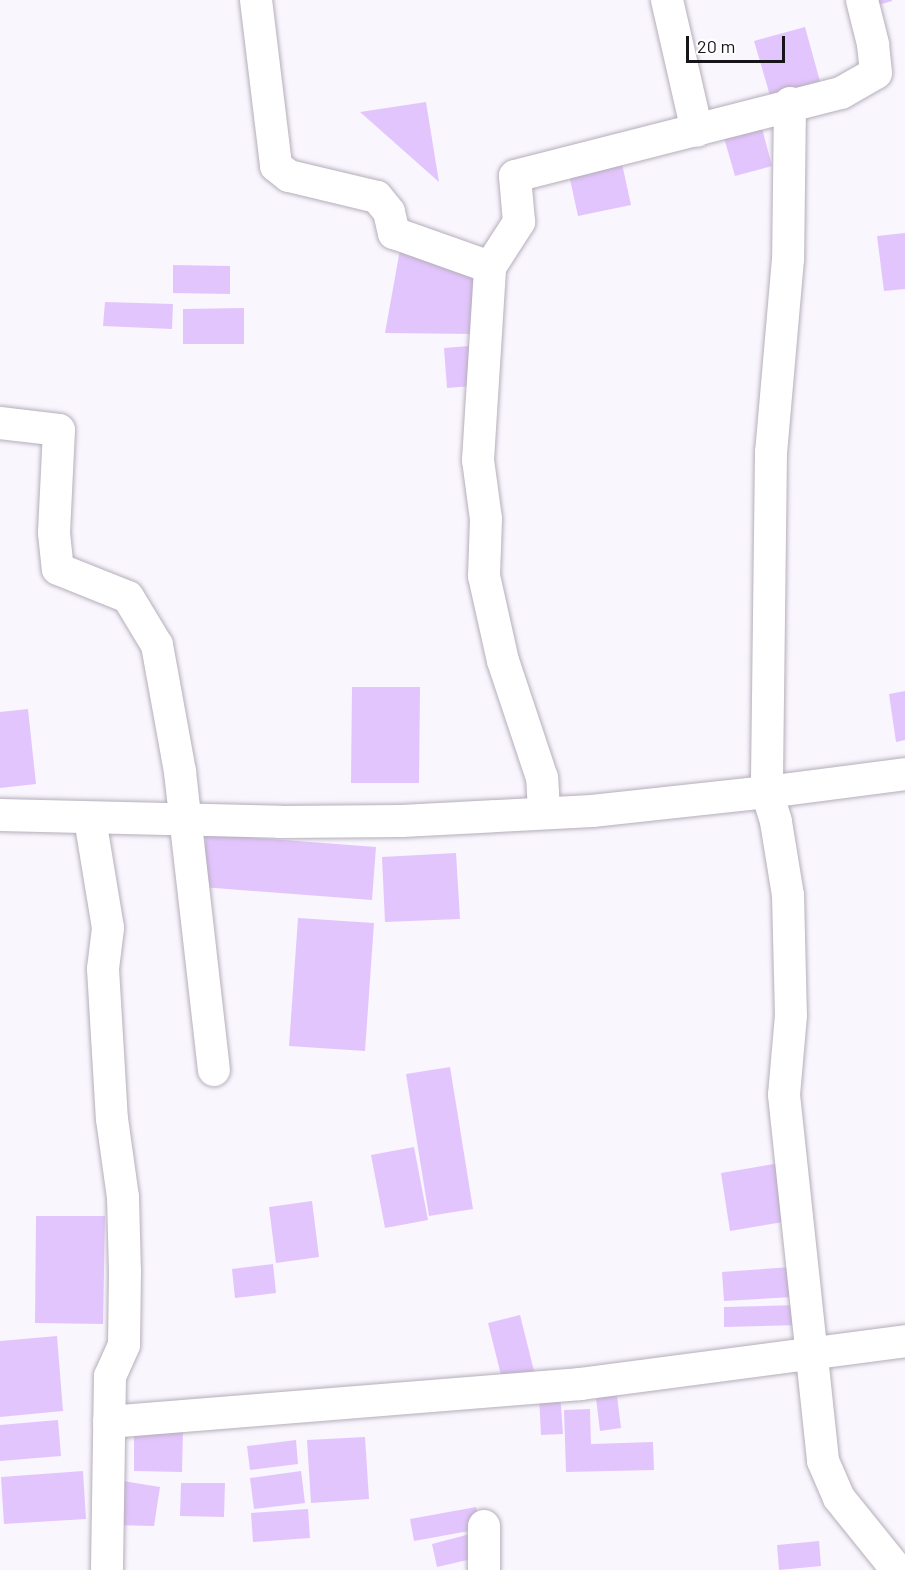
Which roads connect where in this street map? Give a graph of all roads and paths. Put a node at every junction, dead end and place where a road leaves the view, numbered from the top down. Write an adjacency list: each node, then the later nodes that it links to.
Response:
1 (256, 0): 6 (street)
2 (668, 0): 5 (street)
3 (862, 0): 4 (street)
4 (790, 103): 5 (street); 9 (street)
5 (697, 131): 6 (street)
6 (490, 267): 10 (street)
7 (0, 423): 13 (street)
8 (905, 774): 9 (street)
9 (767, 792): 10 (street); 16 (street)
10 (544, 812): 13 (street)
11 (0, 815): 12 (street)
12 (90, 819): 13 (street); 17 (street)
13 (185, 820): 14 (street)
14 (214, 1070)
15 (905, 1341): 16 (street)
16 (813, 1354): 17 (street); 21 (street)
17 (109, 1422): 19 (street)
18 (484, 1526): 20 (street)
19 (107, 1570)
20 (484, 1570)
21 (897, 1570)

